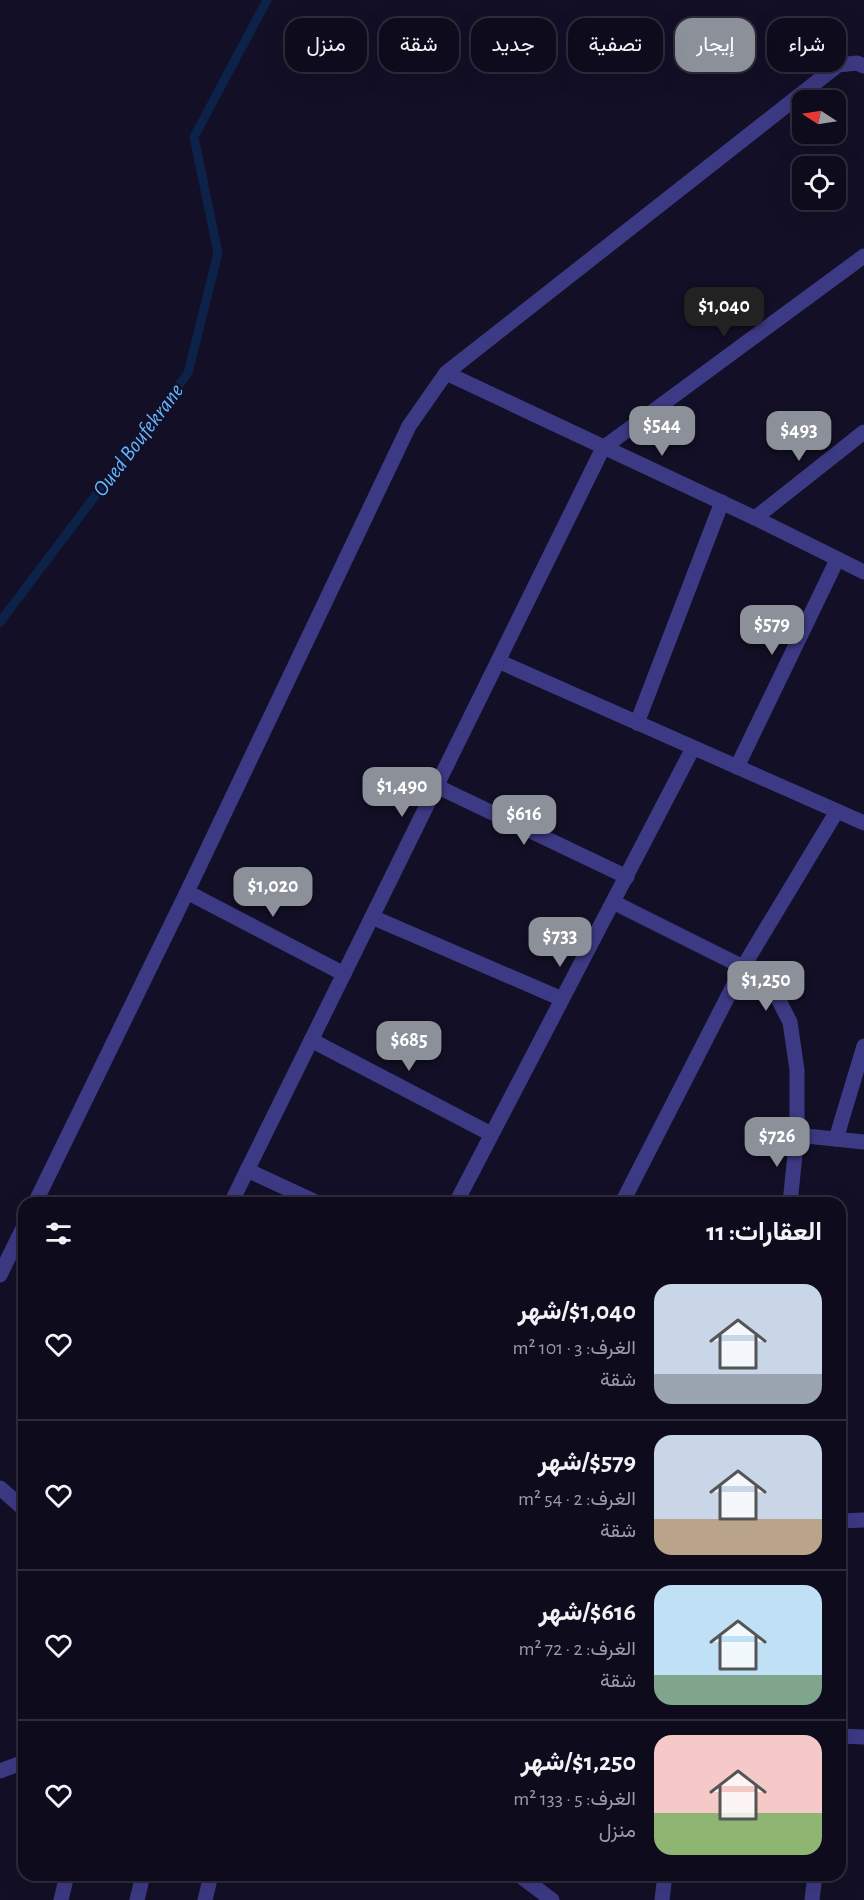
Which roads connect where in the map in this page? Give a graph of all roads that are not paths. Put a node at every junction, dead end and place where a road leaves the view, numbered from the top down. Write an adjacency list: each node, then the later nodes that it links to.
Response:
1 (864, 66): 3 (street)
2 (864, 256): 5 (street)
3 (446, 373): 5 (street); 18 (street)
4 (864, 432): 7 (street)
5 (603, 448): 6 (street); 10 (street)
6 (722, 502): 7 (street); 11 (street)
7 (755, 518): 8 (street)
8 (837, 560): 9 (street); 13 (street)
9 (864, 572)
10 (498, 661): 11 (street); 14 (street)
11 (636, 723): 12 (street)
12 (693, 748): 13 (street); 17 (street)
13 (737, 767): 15 (street)
14 (436, 786): 17 (street); 20 (street)
15 (837, 812): 16 (street); 21 (street)
16 (864, 823)
17 (627, 877): 19 (street)
18 (187, 892): 22 (street); 31 (street)
19 (613, 902): 21 (street); 23 (street)
20 (372, 918): 22 (street); 23 (street)
21 (743, 967): 27 (street); 35 (street)
22 (344, 974): 24 (street)
23 (562, 999): 26 (street)
24 (311, 1040): 26 (street); 30 (street)
25 (864, 1046): 28 (street)
26 (492, 1134): 34 (street)
27 (797, 1135): 28 (street); 36 (street)
28 (836, 1139): 29 (street)
29 (864, 1142)
30 (247, 1170): 32 (street); 33 (street)
31 (38, 1197)
32 (234, 1197)
33 (305, 1197)
34 (459, 1197)
35 (625, 1197)
36 (791, 1197)
37 (18, 1238): 38 (street)
38 (0, 1275)
39 (0, 1488): 40 (street)
40 (18, 1504)
41 (864, 1520): 42 (street)
42 (846, 1521)
43 (846, 1736): 44 (street)
44 (864, 1737)
45 (18, 1764): 46 (street)
46 (0, 1771)
47 (65, 1881): 53 (street)
48 (142, 1881): 54 (street)
49 (210, 1881): 55 (street)
50 (527, 1881): 56 (street)
51 (664, 1881): 57 (street)
52 (814, 1881): 58 (street)
53 (60, 1900)
54 (137, 1900)
55 (206, 1900)
56 (552, 1900)
57 (662, 1900)
58 (812, 1900)

